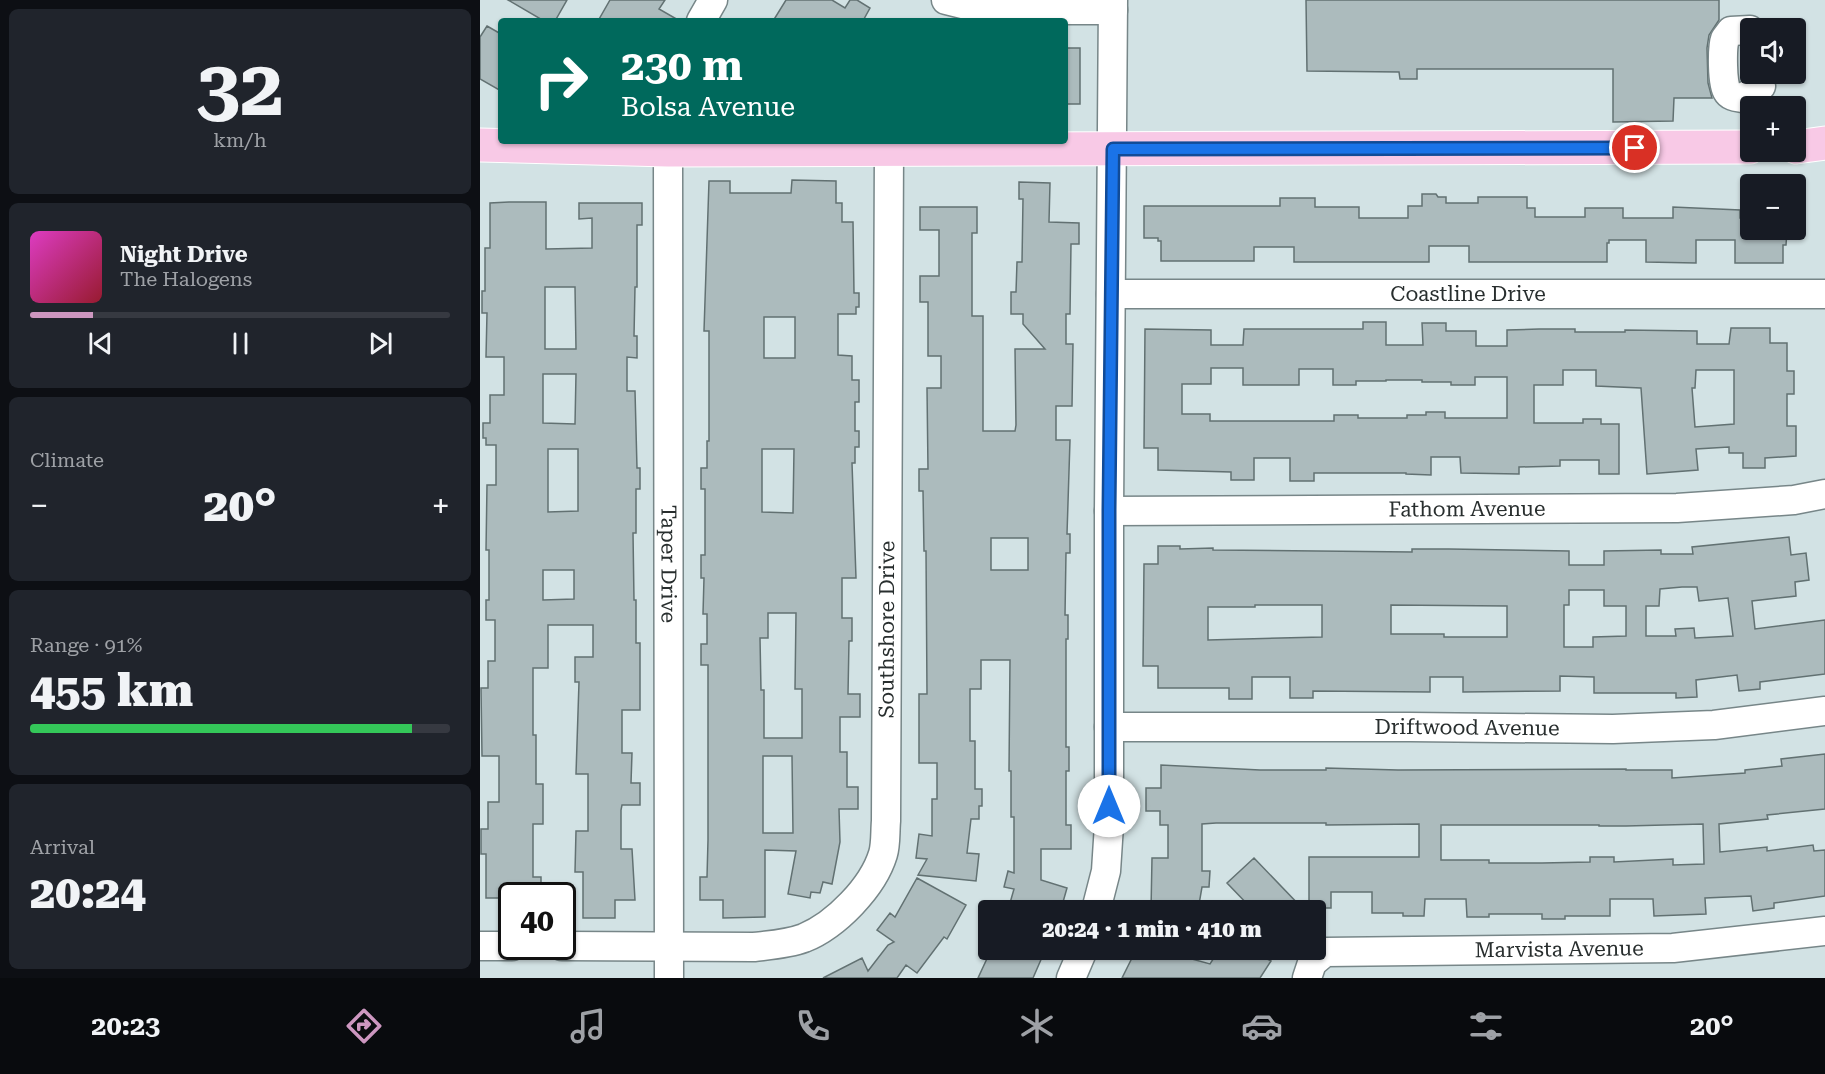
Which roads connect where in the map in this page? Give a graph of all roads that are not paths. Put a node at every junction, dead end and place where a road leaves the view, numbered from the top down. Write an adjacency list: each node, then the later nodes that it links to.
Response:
1 (713, 0): 4 (street)
2 (945, 0): 3 (street)
3 (1113, 5): 12 (street)
4 (702, 18)
5 (1740, 31): 6 (street)
6 (1761, 86)
7 (1825, 143): 9 (main road)
8 (480, 146): 13 (main road)
9 (1806, 146)
10 (1740, 147): 12 (main road)
11 (889, 148): 12 (main road); 13 (main road); 25 (street, Southshore Drive)
12 (1113, 149): 14 (street)
13 (668, 150): 25 (street, Taper Drive)
14 (1111, 294): 15 (street, Coastline Drive); 17 (street)
15 (1825, 294)
16 (1825, 494): 17 (street, Fathom Avenue)
17 (1109, 510): 19 (street)
18 (1825, 711): 19 (street, Driftwood Avenue)
19 (1109, 727): 20 (street)
20 (1099, 900)
21 (1825, 931): 29 (street, Marvista Avenue)
22 (480, 946): 23 (street)
23 (498, 946)
24 (576, 946): 25 (street, Southshore Drive)
25 (669, 948): 27 (street, Taper Drive)
26 (1079, 960): 28 (street)
27 (669, 978)
28 (1071, 978)
29 (1307, 978)

